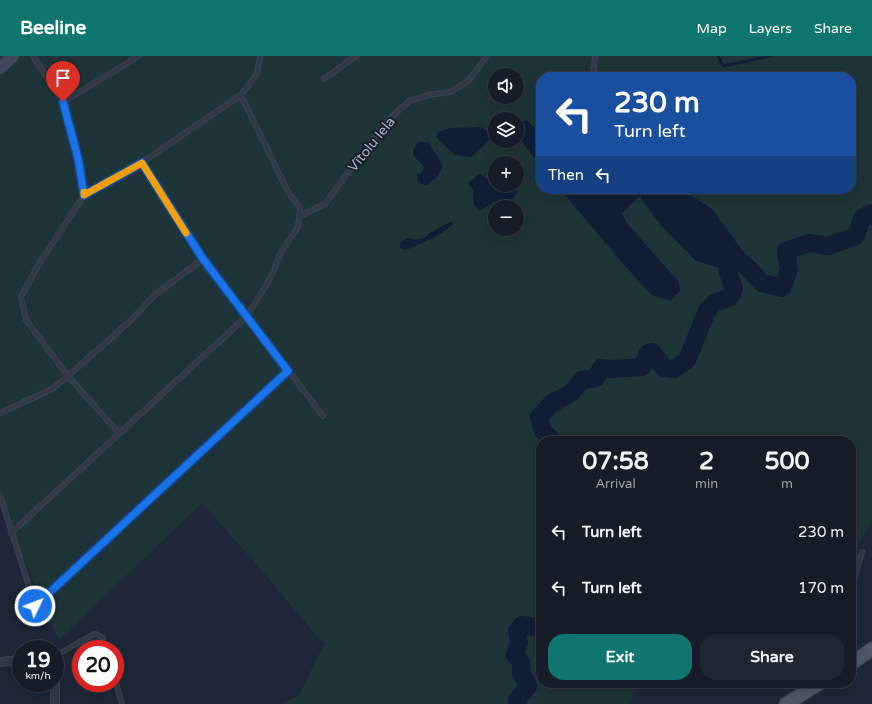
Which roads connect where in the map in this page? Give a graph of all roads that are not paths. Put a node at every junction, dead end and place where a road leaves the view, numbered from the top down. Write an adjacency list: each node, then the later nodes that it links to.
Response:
1 (13, 56): 8 (street)
2 (33, 56): 12 (lane)
3 (139, 56): 12 (lane)
4 (260, 56): 11 (lane)
5 (356, 56): 10 (lane)
6 (487, 56): 15 (lane, Vītolu Iela)
7 (595, 56): 9 (lane)
8 (0, 66)
9 (593, 72)
10 (324, 79)
11 (241, 95): 13 (lane); 15 (lane)
12 (63, 102): 14 (lane)
13 (142, 163): 14 (lane); 16 (lane)
14 (84, 195): 19 (lane)
15 (300, 216): 17 (lane)
16 (203, 259): 17 (lane); 19 (lane)
17 (247, 316): 18 (lane); 22 (lane)
18 (288, 371): 21 (lane); 24 (lane)
19 (68, 376): 20 (lane); 22 (lane)
20 (0, 413)
21 (323, 416)
22 (119, 433): 24 (lane)
23 (0, 495): 24 (lane)
24 (11, 533)
25 (862, 552): 26 (lane)
26 (856, 572)
27 (83, 640): 28 (lane)
28 (104, 640)
29 (872, 649): 30 (main road)
30 (856, 659)
31 (12, 661): 32 (street)
32 (0, 662)
33 (812, 688): 38 (main road)
34 (55, 692): 36 (street)
35 (118, 692): 37 (lane)
36 (55, 704)
37 (122, 704)
38 (786, 704)

